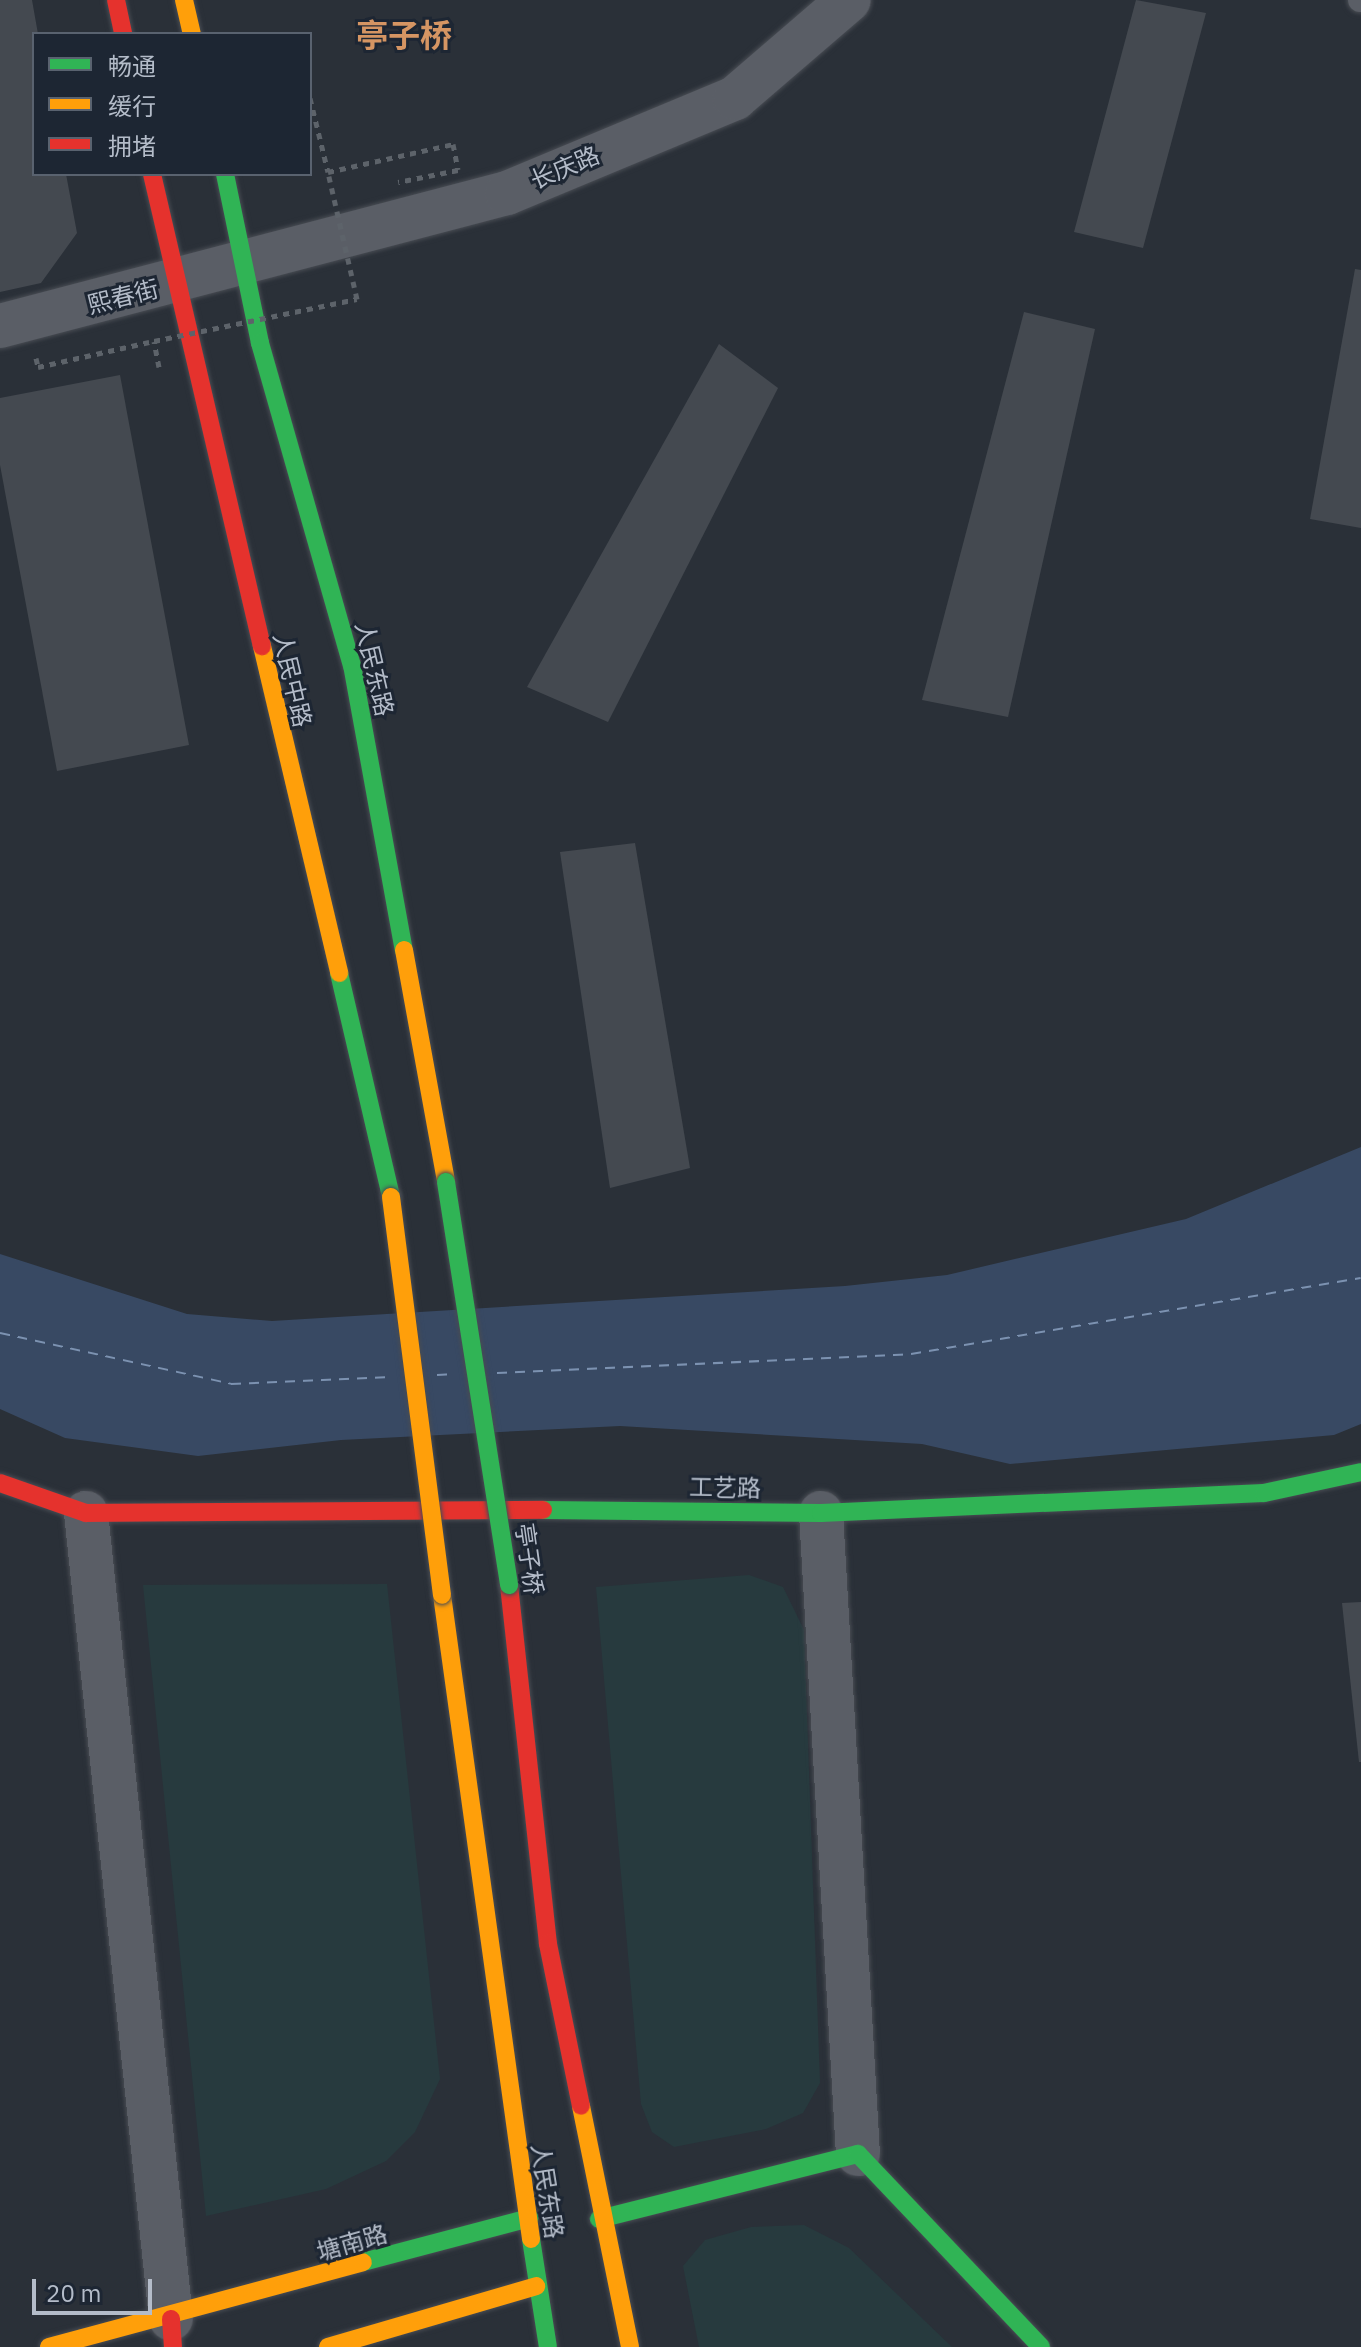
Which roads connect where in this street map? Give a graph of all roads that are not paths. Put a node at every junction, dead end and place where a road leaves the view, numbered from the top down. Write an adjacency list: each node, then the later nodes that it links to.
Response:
1 (116, 0): 4 (main road)
2 (184, 0): 5 (main road)
3 (849, 0): 8 (street, 长庆路)
4 (123, 32)
5 (192, 32)
6 (152, 176): 9 (main road, 人民中路)
7 (225, 176): 8 (main road, 人民东路)
8 (246, 267): 9 (street, 熙春街); 11 (main road, 人民东路)
9 (175, 284): 10 (street, 熙春街); 16 (main road, 人民中路, bridge)
10 (0, 326)
11 (446, 1182): 19 (main road, 亭子桥, bridge)
12 (1361, 1472): 15 (main road, 工艺路)
13 (0, 1483): 14 (main road)
14 (86, 1513): 15 (main road, 工艺路); 21 (street)
15 (821, 1513): 17 (street)
16 (442, 1595): 18 (main road, 人民东路)
17 (858, 2154): 19 (main road); 26 (main road)
18 (529, 2218): 20 (main road, 人民东路); 21 (main road, 塘南路)
19 (599, 2219): 25 (main road, 亭子桥)
20 (536, 2286): 23 (main road); 24 (main road, 人民东路)
21 (172, 2333): 22 (main road, 塘南路)
22 (49, 2347)
23 (328, 2347)
24 (548, 2347)
25 (630, 2347)
26 (1041, 2347)

